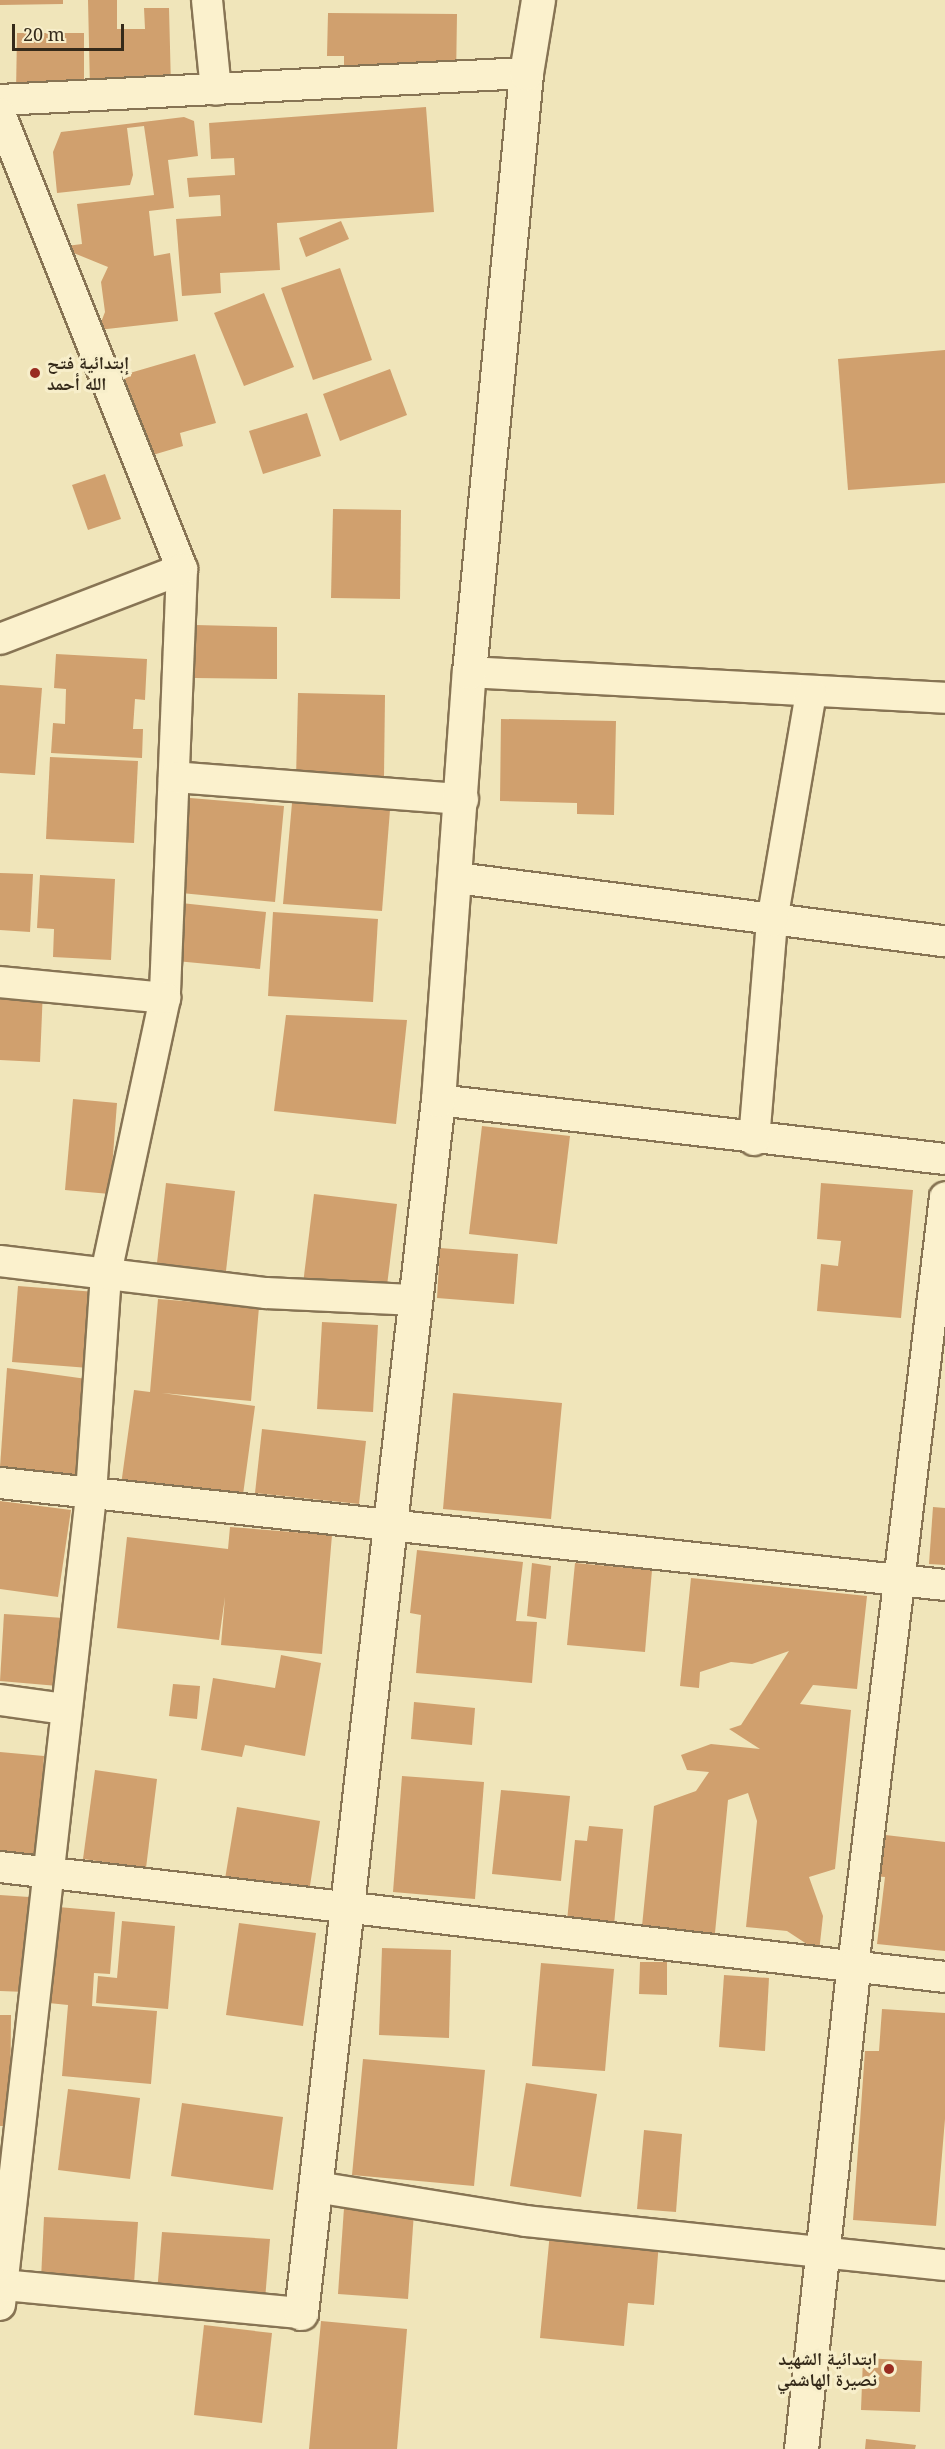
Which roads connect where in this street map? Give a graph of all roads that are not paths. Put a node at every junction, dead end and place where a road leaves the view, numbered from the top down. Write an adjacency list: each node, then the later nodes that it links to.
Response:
1 (207, 0): 4 (street)
2 (538, 0): 3 (street)
3 (526, 73): 4 (street); 9 (street)
4 (216, 90): 5 (street)
5 (0, 100)
6 (3, 131): 7 (street)
7 (182, 569): 8 (street); 12 (street)
8 (0, 639)
9 (470, 672): 10 (street); 13 (street)
10 (811, 693): 11 (street); 15 (street)
11 (945, 698)
12 (174, 777): 13 (street); 18 (street)
13 (463, 799): 14 (street)
14 (457, 878): 15 (street); 19 (street)
15 (772, 921): 16 (street); 20 (street)
16 (945, 942)
17 (0, 982): 18 (street)
18 (165, 998): 24 (street)
19 (438, 1100): 20 (street); 25 (street)
20 (753, 1140): 21 (street)
21 (945, 1159)
22 (945, 1197): 29 (street)
23 (0, 1261): 24 (street)
24 (106, 1274): 25 (street); 27 (street)
25 (417, 1300): 28 (street)
26 (0, 1483): 27 (street)
27 (91, 1496): 28 (street); 32 (street)
28 (390, 1528): 29 (street); 35 (street)
29 (899, 1581): 30 (street); 36 (street)
30 (945, 1585)
31 (0, 1700): 32 (street)
32 (65, 1709): 34 (street)
33 (0, 1867): 34 (street)
34 (51, 1873): 35 (street); 38 (street)
35 (348, 1908): 36 (street); 39 (street)
36 (853, 1967): 37 (street); 40 (street)
37 (945, 1977)
38 (9, 2142): 42 (street)
39 (316, 2187): 40 (street); 43 (street)
40 (819, 2252): 41 (street); 44 (street)
41 (945, 2265)
42 (1, 2295): 43 (street)
43 (302, 2313)
44 (801, 2449)

